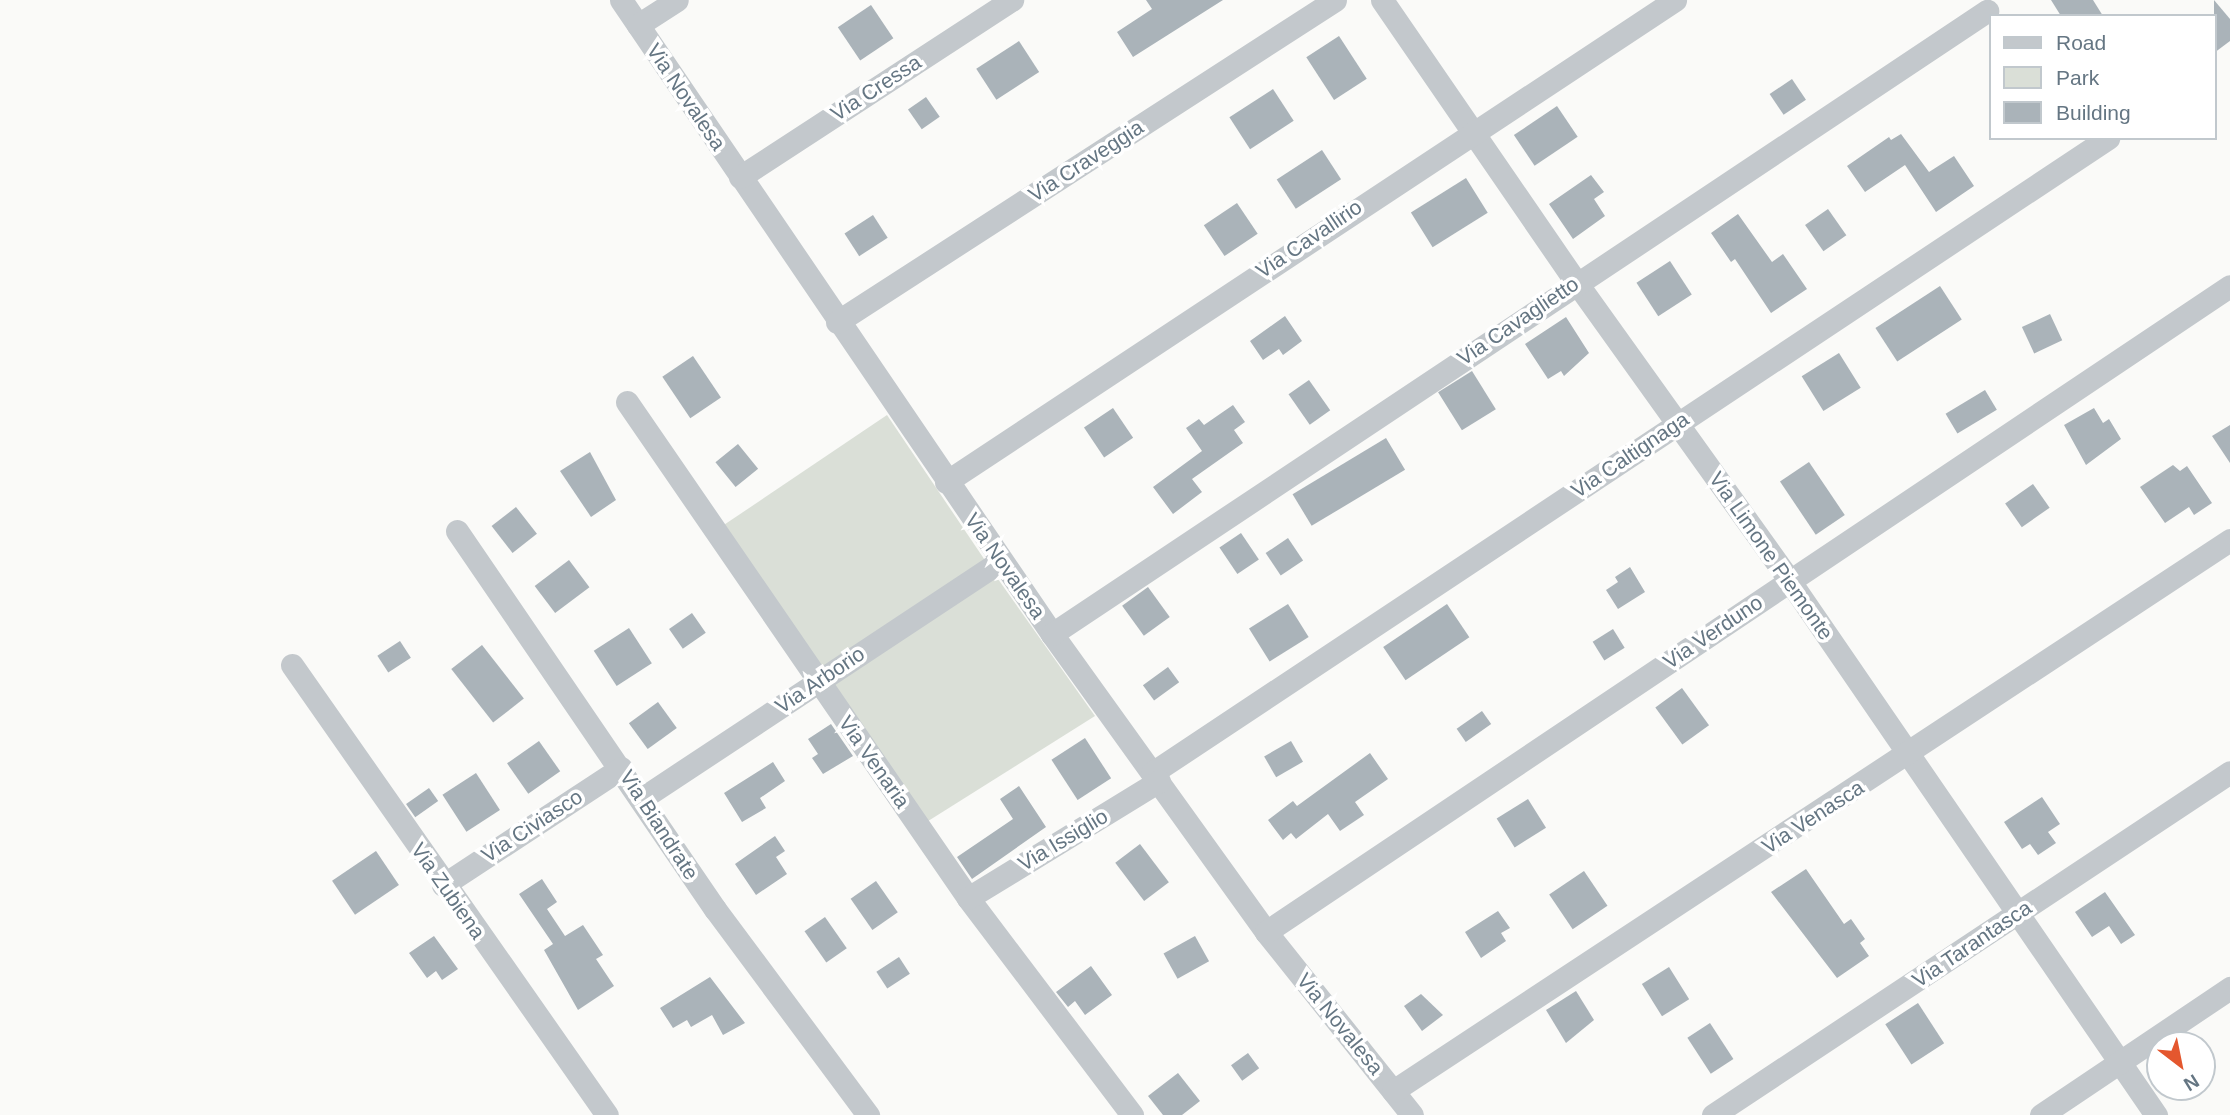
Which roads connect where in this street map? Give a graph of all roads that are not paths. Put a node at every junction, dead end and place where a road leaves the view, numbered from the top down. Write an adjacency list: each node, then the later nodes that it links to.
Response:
1 (621, 0): 8 (street, Via Novalesa)
2 (677, 0): 8 (street)
3 (1012, 0): 11 (street, Via Cressa)
4 (1335, 0): 14 (street, Via Craveggia)
5 (1382, 0): 9 (street, Via Limone Piemonte)
6 (1675, 0): 9 (street, Via Cavallirio)
7 (1987, 11): 12 (street, Via Cavaglietto)
8 (638, 25): 11 (street, Via Novalesa)
9 (1472, 131): 12 (street, Via Limone Piemonte); 17 (street, Via Cavallirio)
10 (2105, 140): 16 (street, Via Caltignaga)
11 (740, 177): 14 (street, Via Novalesa)
12 (1576, 282): 16 (street, Via Limone Piemonte); 22 (street, Via Cavaglietto)
13 (2230, 286): 21 (street, Via Verduno)
14 (837, 322): 17 (street, Via Novalesa)
15 (627, 402): 24 (street, Via Venaria)
16 (1677, 424): 21 (street, Via Limone Piemonte); 28 (street, Via Caltignaga)
17 (946, 481): 20 (street, Via Novalesa)
18 (457, 531): 26 (street, Via Biandrate)
19 (2230, 540): 25 (street, Via Venasca)
20 (1000, 561): 22 (street, Via Novalesa); 24 (street, Via Arborio)
21 (1789, 580): 25 (street, Via Limone Piemonte); 33 (street, Via Verduno)
22 (1052, 634): 28 (street, Via Novalesa)
23 (292, 664): 30 (street, Via Zubiena)
24 (818, 681): 29 (street, Via Arborio); 31 (street, Via Venaria)
25 (1908, 755): 32 (street, Via Limone Piemonte); 36 (street, Via Venasca)
26 (621, 768): 29 (street, Via Biandrate); 30 (street, Via Civiasco)
27 (2230, 772): 32 (street, Via Tarantasca)
28 (1155, 777): 31 (street, Via Issiglio); 33 (street, Via Novalesa)
29 (641, 799): 38 (street, Via Biandrate)
30 (443, 885): 37 (street, Via Zubiena)
31 (968, 898): 39 (street, Via Venaria)
32 (2017, 914): 35 (street, Via Limone Piemonte); 41 (street, Via Tarantasca)
33 (1266, 932): 36 (street, Via Novalesa)
34 (2230, 988): 35 (street)
35 (2121, 1062): 42 (street); 43 (street, Via Limone Piemonte)
36 (1393, 1091): 40 (street, Via Novalesa)
37 (607, 1115)
38 (868, 1115)
39 (1132, 1115)
40 (1412, 1115)
41 (1713, 1115)
42 (2041, 1115)
43 (2156, 1115)

